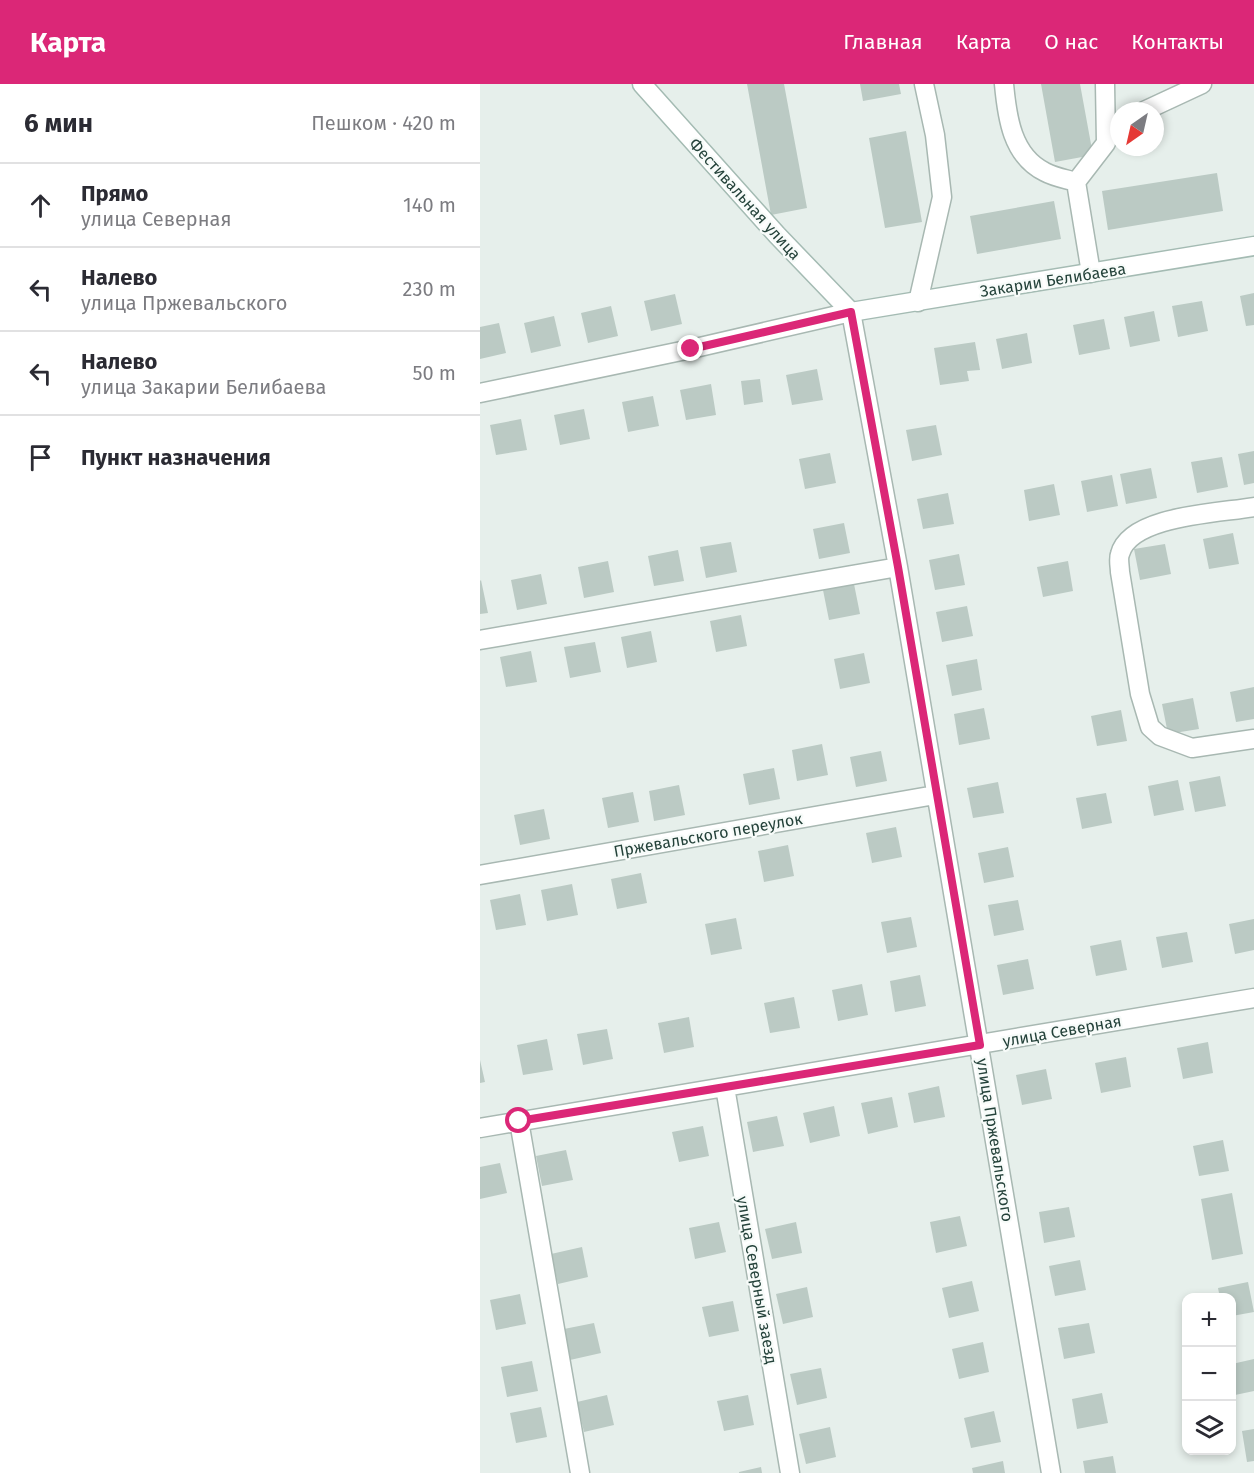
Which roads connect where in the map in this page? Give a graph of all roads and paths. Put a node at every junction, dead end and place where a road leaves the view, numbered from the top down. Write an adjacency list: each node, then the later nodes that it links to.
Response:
1 (642, 84): 13 (street, Фестивальная улица)
2 (924, 84): 12 (street)
3 (1004, 84): 9 (street)
4 (1105, 84): 7 (street)
5 (1202, 84): 6 (street)
6 (1163, 102)
7 (1110, 115)
8 (1110, 132): 9 (street)
9 (1076, 182): 11 (street)
10 (1254, 246): 11 (street, Закарии Белибаева)
11 (1091, 273): 12 (street, Закарии Белибаева)
12 (918, 302): 13 (street, Закарии Белибаева)
13 (851, 312): 14 (street, Закарии Белибаева); 16 (street, улица Пржевальского)
14 (480, 393)
15 (1254, 507): 18 (street)
16 (898, 567): 17 (street); 19 (street, улица Пржевальского)
17 (480, 640)
18 (1254, 739)
19 (935, 795): 20 (street, Пржевальского переулок); 22 (street, улица Пржевальского)
20 (480, 875)
21 (1254, 998): 22 (street, улица Северная)
22 (980, 1045): 23 (street, улица Северная); 28 (street, улица Пржевальского)
23 (725, 1087): 24 (street, улица Северная); 27 (street, улица Северный заезд)
24 (519, 1121): 25 (street, улица Северная); 26 (street)
25 (480, 1128)
26 (580, 1473)
27 (790, 1473)
28 (1051, 1473)

